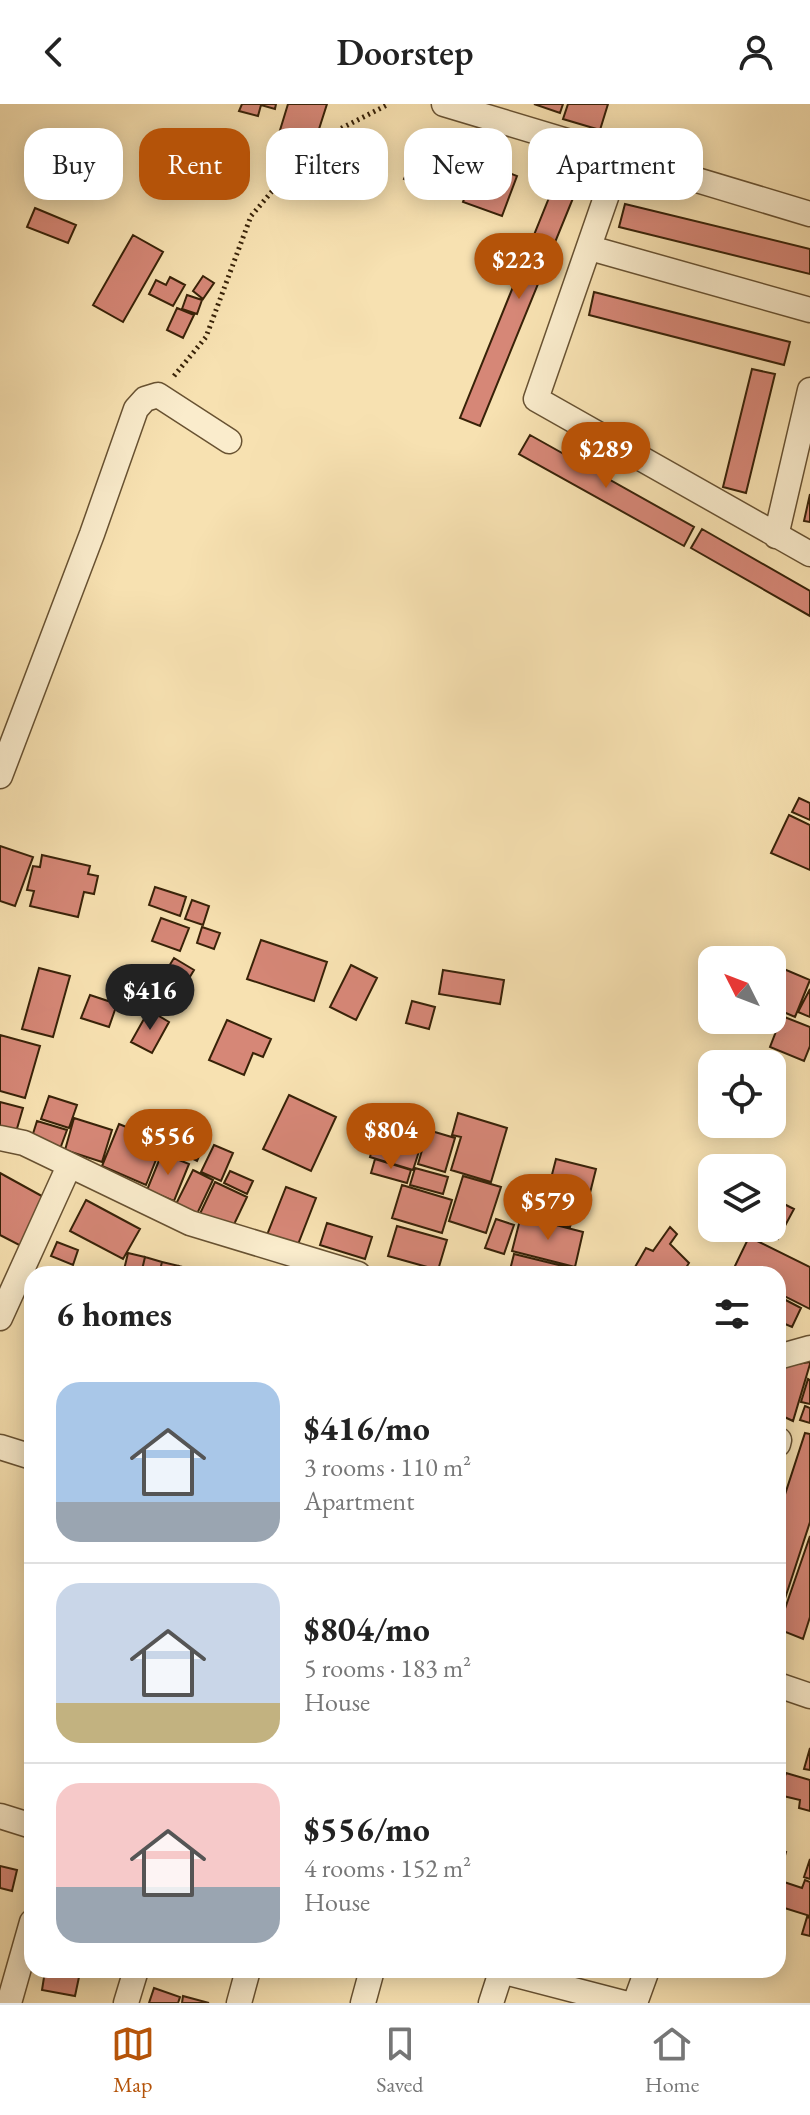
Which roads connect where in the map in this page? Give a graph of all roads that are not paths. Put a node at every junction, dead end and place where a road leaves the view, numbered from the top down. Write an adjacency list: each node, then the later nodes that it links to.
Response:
1 (444, 104): 2 (street)
2 (528, 129)
3 (703, 182): 5 (street)
4 (606, 200): 6 (street)
5 (810, 214)
6 (590, 248): 7 (street); 10 (street)
7 (810, 310)
8 (810, 390): 10 (street)
9 (229, 441): 12 (street)
10 (776, 536): 11 (street)
11 (810, 554)
12 (5, 748): 13 (street)
13 (0, 776)
14 (0, 1138): 15 (street)
15 (69, 1166): 16 (street); 19 (street)
16 (274, 1251): 17 (street); 18 (street)
17 (268, 1266)
18 (329, 1266)
19 (0, 1318)
20 (810, 1348): 21 (street)
21 (786, 1355)
22 (0, 1447): 23 (street)
23 (24, 1454)
24 (786, 1687): 25 (street)
25 (809, 1694)
26 (0, 1816): 27 (street)
27 (24, 1824)
28 (24, 1950): 36 (street)
29 (134, 1978): 37 (street)
30 (246, 1978): 38 (street)
31 (370, 1978): 39 (street)
32 (497, 1978): 40 (street)
33 (525, 1978): 35 (street)
34 (644, 1978): 41 (street)
35 (611, 2001)
36 (9, 2003)
37 (126, 2003)
38 (239, 2003)
39 (363, 2003)
40 (491, 2003)
41 (635, 2003)

